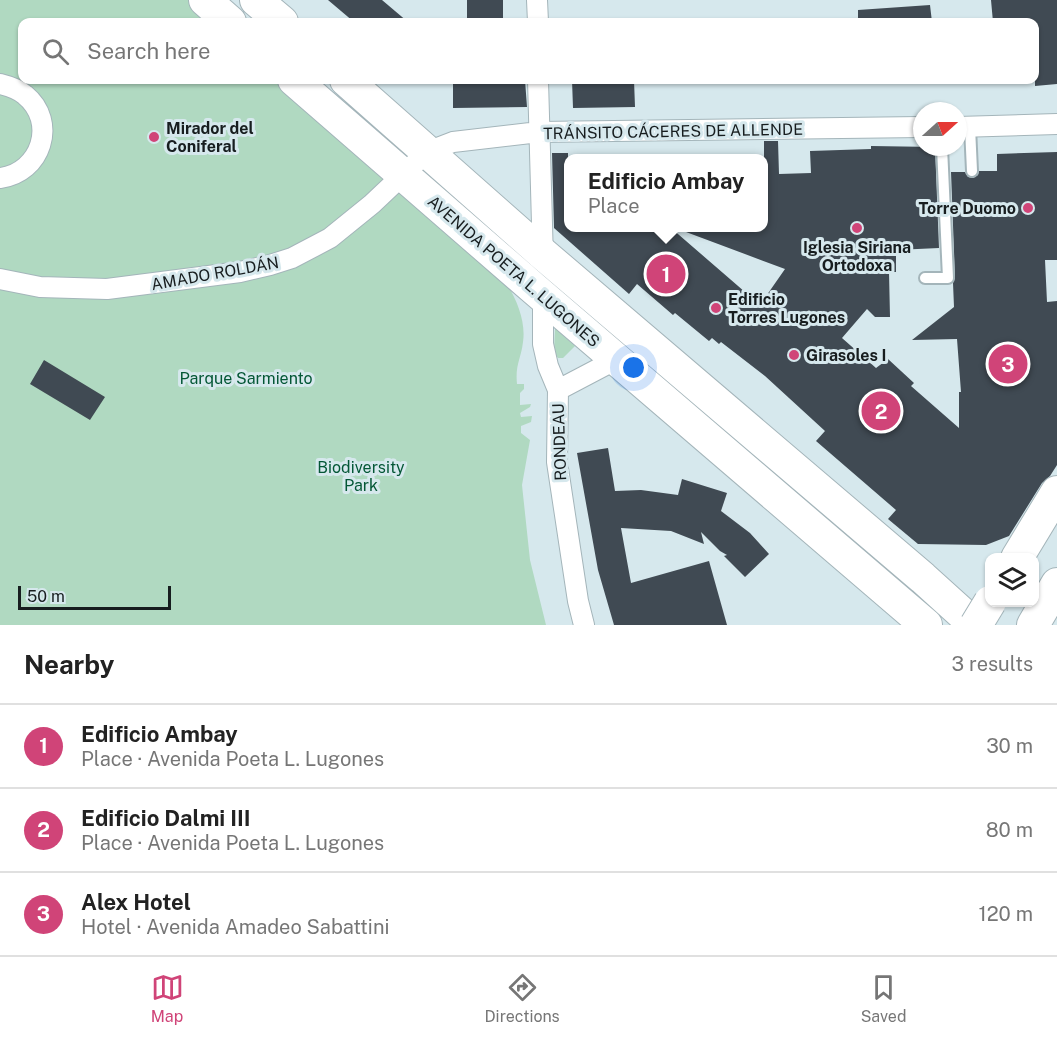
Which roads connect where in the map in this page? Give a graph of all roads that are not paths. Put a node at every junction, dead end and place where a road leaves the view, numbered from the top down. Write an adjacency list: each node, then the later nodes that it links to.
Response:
1 (205, 0): 4 (main road)
2 (256, 0): 5 (main road)
3 (537, 0): 6 (street)
4 (225, 18)
5 (277, 18)
6 (538, 18)
7 (0, 84): 20 (street)
8 (299, 84): 19 (main road, AVENIDA POETA L. LUGONES)
9 (350, 84): 16 (main road, AVENIDA POETA L. LUGONES)
10 (538, 84): 14 (street, RONDEAU)
11 (1057, 123): 12 (street)
12 (967, 127)
13 (913, 128): 14 (street, TRÁNSITO CÁCERES DE ALLENDE)
14 (539, 132): 16 (street, TRÁNSITO CÁCERES DE ALLENDE); 21 (street, RONDEAU)
15 (967, 144): 18 (lane)
16 (427, 152): 19 (street, AMADO ROLDÁN); 21 (main road, AVENIDA POETA L. LUGONES)
17 (942, 156): 23 (lane)
18 (972, 171)
19 (402, 174): 22 (street, AMADO ROLDÁN); 24 (main road, AVENIDA POETA L. LUGONES)
20 (0, 178)
21 (543, 254): 24 (street, RONDEAU); 34 (main road, AVENIDA POETA L. LUGONES)
22 (0, 279)
23 (925, 279)
24 (543, 296): 25 (main road, AVENIDA POETA L. LUGONES); 26 (street, RONDEAU)
25 (616, 359): 26 (street); 33 (main road, AVENIDA POETA L. LUGONES)
26 (558, 390): 32 (street, RONDEAU)
27 (1057, 492): 28 (main road)
28 (1020, 553)
29 (1057, 584): 31 (main road)
30 (987, 607): 34 (main road, bridge)
31 (1036, 620)
32 (584, 625)
33 (926, 625)
34 (976, 625)

